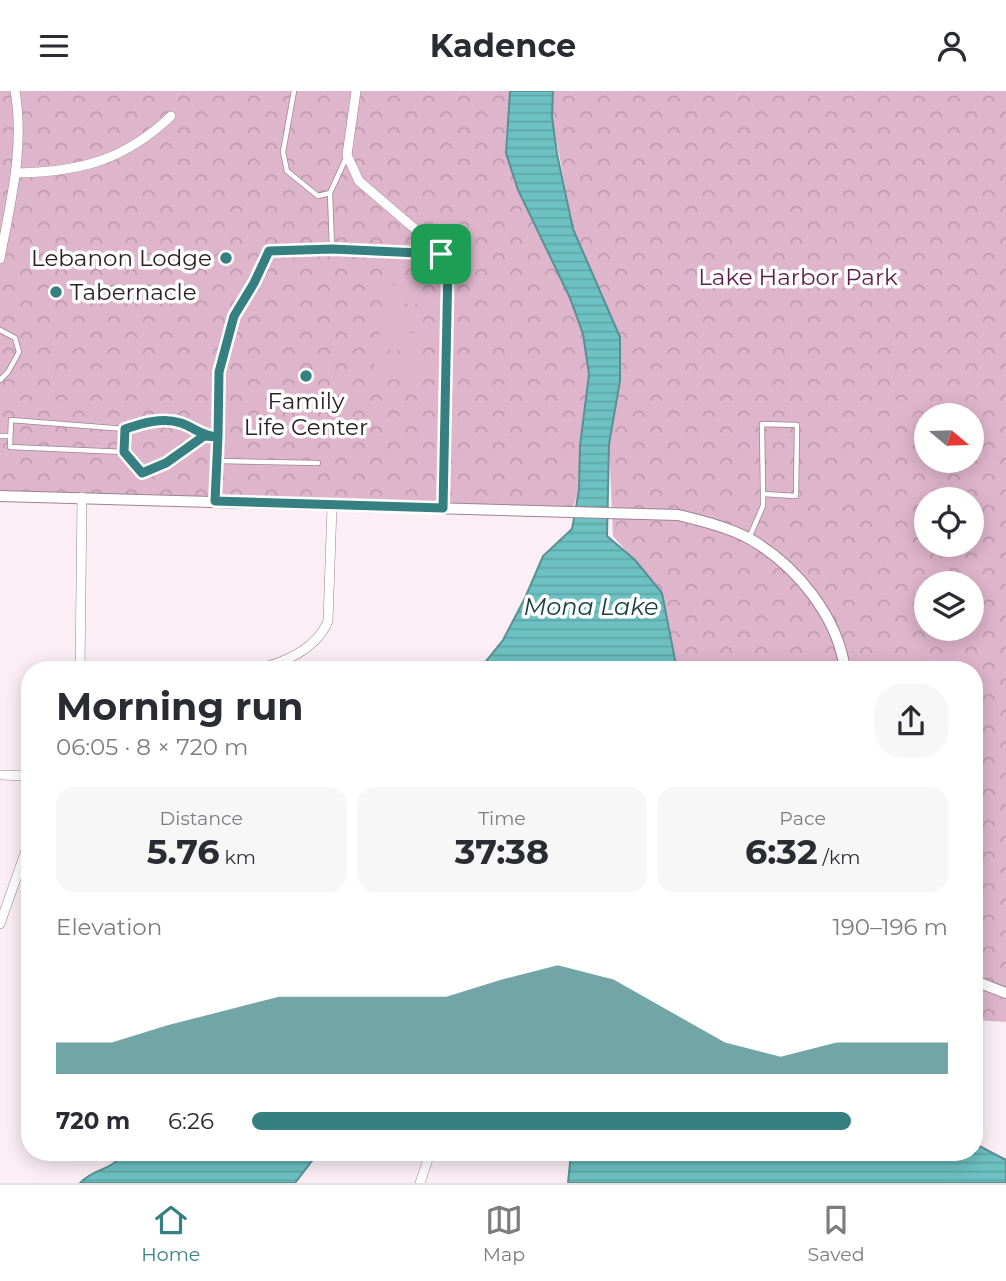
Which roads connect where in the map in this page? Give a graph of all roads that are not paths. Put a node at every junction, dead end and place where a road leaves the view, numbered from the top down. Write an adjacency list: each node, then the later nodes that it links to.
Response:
1 (294, 91): 7 (lane)
2 (356, 91): 5 (street)
3 (16, 92): 6 (street)
4 (171, 116): 6 (street)
5 (347, 155): 7 (lane); 10 (street)
6 (17, 173): 11 (street)
7 (330, 193): 8 (lane)
8 (332, 249): 9 (lane); 10 (lane)
9 (269, 251): 18 (street)
10 (441, 254): 27 (street)
11 (0, 259)
12 (0, 330): 13 (lane)
13 (0, 380)
14 (125, 429): 16 (lane); 17 (lane); 19 (lane)
15 (0, 436): 16 (lane)
16 (10, 436): 19 (lane)
17 (204, 436): 18 (lane); 19 (lane)
18 (218, 437): 20 (street)
19 (124, 452)
20 (217, 460): 21 (lane); 25 (street)
21 (318, 463)
22 (763, 494): 22 (lane); 28 (lane)
23 (0, 496): 24 (street)
24 (82, 497): 25 (street); 29 (street)
25 (215, 501): 26 (street)
26 (332, 506): 27 (street); 30 (street)
27 (443, 508): 28 (street)
28 (749, 538): 31 (street)
29 (80, 661)
30 (281, 661)
31 (842, 661)
32 (0, 775): 33 (street)
33 (21, 776)
34 (21, 865): 35 (street)
35 (0, 925)
36 (983, 984): 37 (street)
37 (1006, 993)
38 (427, 1161): 39 (street)
39 (420, 1183)

